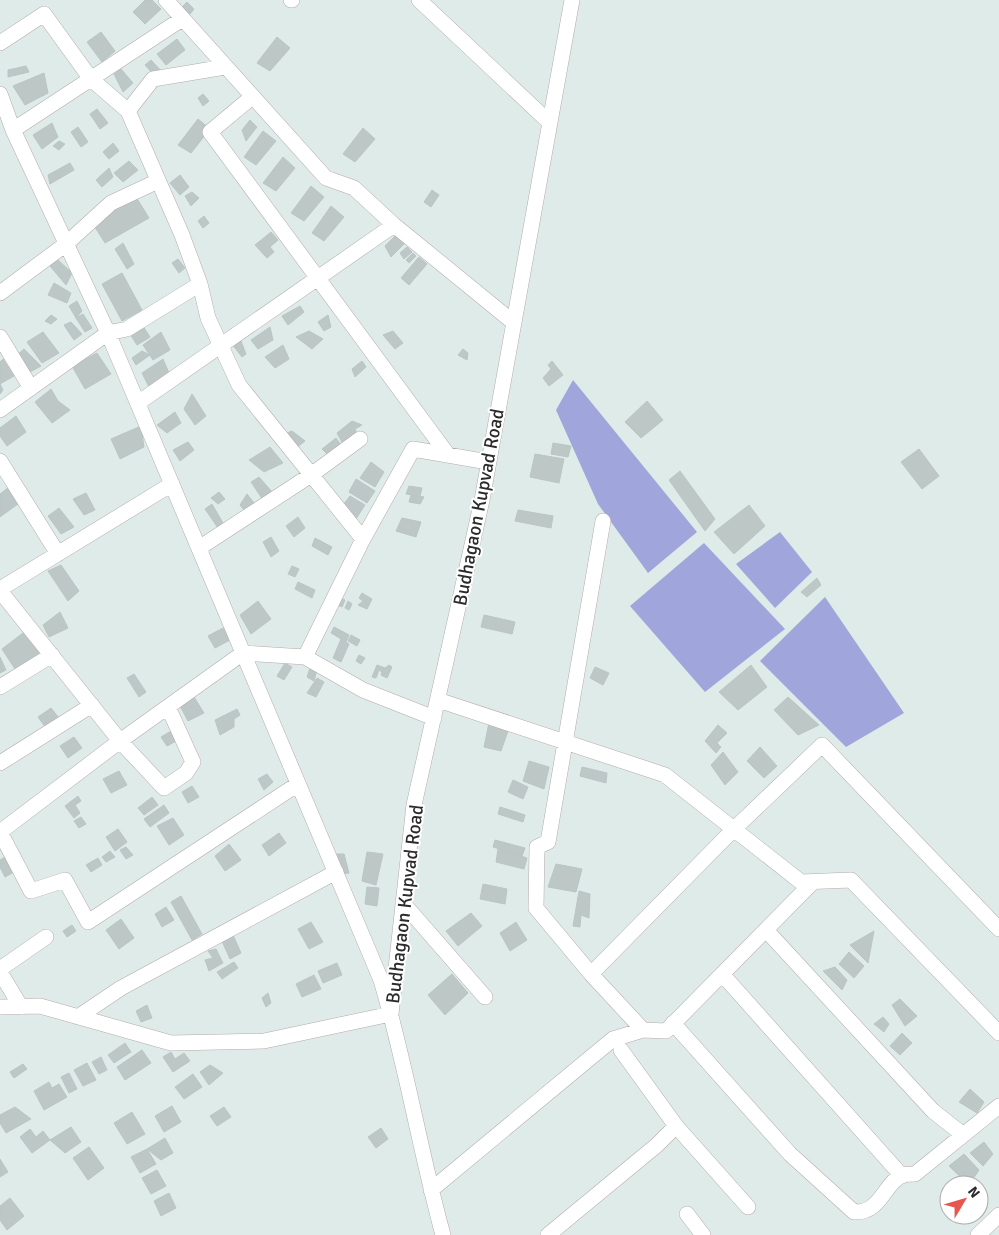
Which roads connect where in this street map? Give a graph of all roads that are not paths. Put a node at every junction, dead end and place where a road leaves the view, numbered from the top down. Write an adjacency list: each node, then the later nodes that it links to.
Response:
1 (419, 0): 10 (street)
2 (572, 0): 10 (street, Budhagaon Kupvad Road)
3 (175, 6): 5 (street); 6 (street)
4 (0, 43): 6 (street)
5 (225, 67): 8 (street); 9 (street)
6 (91, 78): 9 (street); 11 (street)
7 (0, 94): 11 (street)
8 (252, 97): 13 (street); 15 (street)
9 (128, 112): 12 (street)
10 (549, 122): 18 (street, Budhagaon Kupvad Road)
11 (13, 130): 14 (street)
12 (158, 181): 14 (street); 16 (street)
13 (394, 225): 15 (street); 18 (street)
14 (66, 244): 17 (street); 19 (street)
15 (318, 278): 21 (street); 26 (street)
16 (200, 284): 19 (street); 21 (street)
17 (0, 293)
18 (514, 322): 28 (street, Budhagaon Kupvad Road)
19 (108, 333): 22 (street); 23 (street)
20 (0, 336): 22 (street)
21 (220, 346): 23 (street); 29 (street)
22 (31, 388): 24 (street)
23 (138, 403): 30 (street)
24 (0, 410)
25 (360, 439): 29 (street)
26 (448, 455): 28 (street); 32 (street)
27 (0, 461): 34 (street)
28 (488, 462): 40 (street, Budhagaon Kupvad Road)
29 (311, 475): 32 (street); 33 (street)
30 (172, 484): 33 (street); 34 (street)
31 (603, 520): 45 (street)
32 (363, 539): 38 (street)
33 (199, 548): 36 (street)
34 (58, 554): 35 (street)
35 (0, 590): 37 (street)
36 (243, 653): 38 (street); 42 (street); 47 (street)
37 (52, 655): 39 (street); 41 (street)
38 (305, 657): 43 (street)
39 (0, 687)
40 (438, 700): 43 (street, Budhagaon Kupvad Road); 45 (street)
41 (92, 706): 44 (street); 46 (street)
42 (168, 707): 44 (street); 44 (street)
43 (434, 718): 52 (street, Budhagaon Kupvad Road)
44 (120, 741): 49 (street)
45 (565, 742): 48 (street); 57 (street)
46 (0, 763)
47 (298, 784): 49 (street); 50 (street)
48 (734, 829): 51 (street); 53 (street); 57 (street)
49 (0, 832)
50 (336, 872): 62 (street); 63 (street)
51 (813, 882): 54 (street); 66 (street)
52 (404, 903): 59 (street); 62 (street, Budhagaon Kupvad Road)
53 (999, 928)
54 (766, 930): 58 (street); 70 (street)
55 (46, 937): 56 (street)
56 (0, 971): 61 (street)
57 (591, 974): 65 (street)
58 (722, 974): 64 (street); 71 (street)
59 (485, 997)
60 (0, 1007): 61 (street)
61 (21, 1007): 63 (street)
62 (391, 1014): 63 (street); 72 (street)
63 (78, 1017)
64 (673, 1023): 65 (street); 71 (street)
65 (643, 1030): 72 (street)
66 (999, 1033)
67 (621, 1050): 69 (street)
68 (999, 1106): 70 (street)
69 (676, 1126): 73 (street); 77 (street)
70 (962, 1134): 71 (street)
71 (902, 1176)
72 (431, 1190): 76 (street)
73 (748, 1207)
74 (687, 1214): 78 (street)
75 (999, 1215): 79 (street)
76 (443, 1235)
77 (548, 1235)
78 (703, 1235)
79 (978, 1235)

